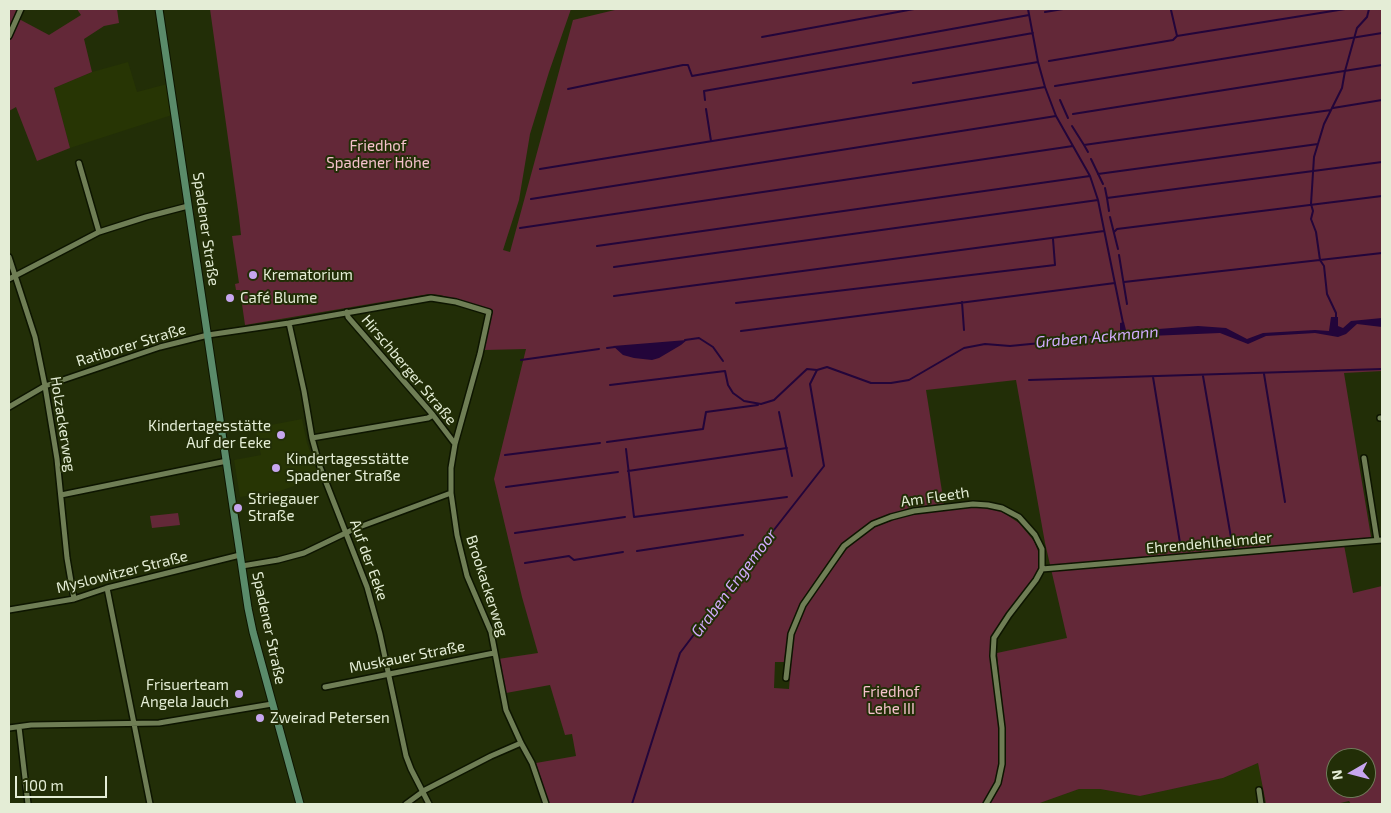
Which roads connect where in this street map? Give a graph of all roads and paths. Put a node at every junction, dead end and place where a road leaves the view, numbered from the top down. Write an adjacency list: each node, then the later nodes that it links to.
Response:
1 (20, 9): 3 (street)
2 (159, 9): 5 (street, Spadener Straße)
3 (9, 36)
4 (79, 163): 6 (street)
5 (188, 206): 6 (street); 13 (street, Spadener Straße)
6 (99, 232): 8 (street)
7 (9, 257): 8 (street, Holzackerweg)
8 (15, 274): 9 (street); 14 (street, Holzackerweg)
9 (9, 278)
10 (347, 312): 11 (street, Ratiborer Straße); 12 (street, Ratiborer Straße); 16 (street, Hirschberger Straße)
11 (489, 312): 18 (street, Brookackerweg)
12 (289, 323): 13 (street, Ratiborer Straße); 17 (street, Auf der Eeke)
13 (208, 335): 14 (street, Ratiborer Straße); 20 (street, Spadener Straße)
14 (45, 386): 15 (street, Ratiborer Straße); 22 (street, Holzackerweg)
15 (9, 407)
16 (433, 415): 17 (street); 18 (street, Hirschberger Straße)
17 (312, 438): 23 (street, Auf der Eeke)
18 (454, 444): 21 (street, Brookackerweg)
19 (1364, 458): 24 (street, Ehrendehlhelmder)
20 (226, 461): 22 (street); 25 (street, Spadener Straße)
21 (451, 493): 23 (street); 31 (street, Brookackerweg)
22 (61, 495): 29 (street, Holzackerweg)
23 (347, 533): 26 (street); 32 (street, Auf der Eeke)
24 (1380, 540): 27 (street, Ehrendehlhelmder)
25 (240, 555): 26 (street, Spadener Straße); 28 (street, Myslowitzer Straße)
26 (242, 566): 35 (street, Spadener Straße)
27 (1042, 569): 33 (street, Am Fleeth); 48 (street)
28 (106, 588): 29 (street, Myslowitzer Straße); 36 (street)
29 (74, 599): 30 (street, Myslowitzer Straße)
30 (9, 610)
31 (494, 652): 32 (street, Muskauer Straße); 39 (street, Brookackerweg)
32 (388, 673): 34 (street, Muskauer Straße); 41 (street, Auf der Eeke)
33 (786, 678)
34 (325, 687)
35 (272, 704): 36 (street); 44 (street, Spadener Straße)
36 (134, 723): 37 (street); 43 (street)
37 (19, 727): 38 (street); 42 (street)
38 (9, 728)
39 (521, 744): 41 (street); 47 (street, Brookackerweg)
40 (1259, 790): 49 (street)
41 (422, 792): 45 (street); 46 (street, Auf der Eeke)
42 (28, 804)
43 (150, 804)
44 (300, 804)
45 (406, 804)
46 (429, 804)
47 (546, 804)
48 (986, 804)
49 (1261, 804)

